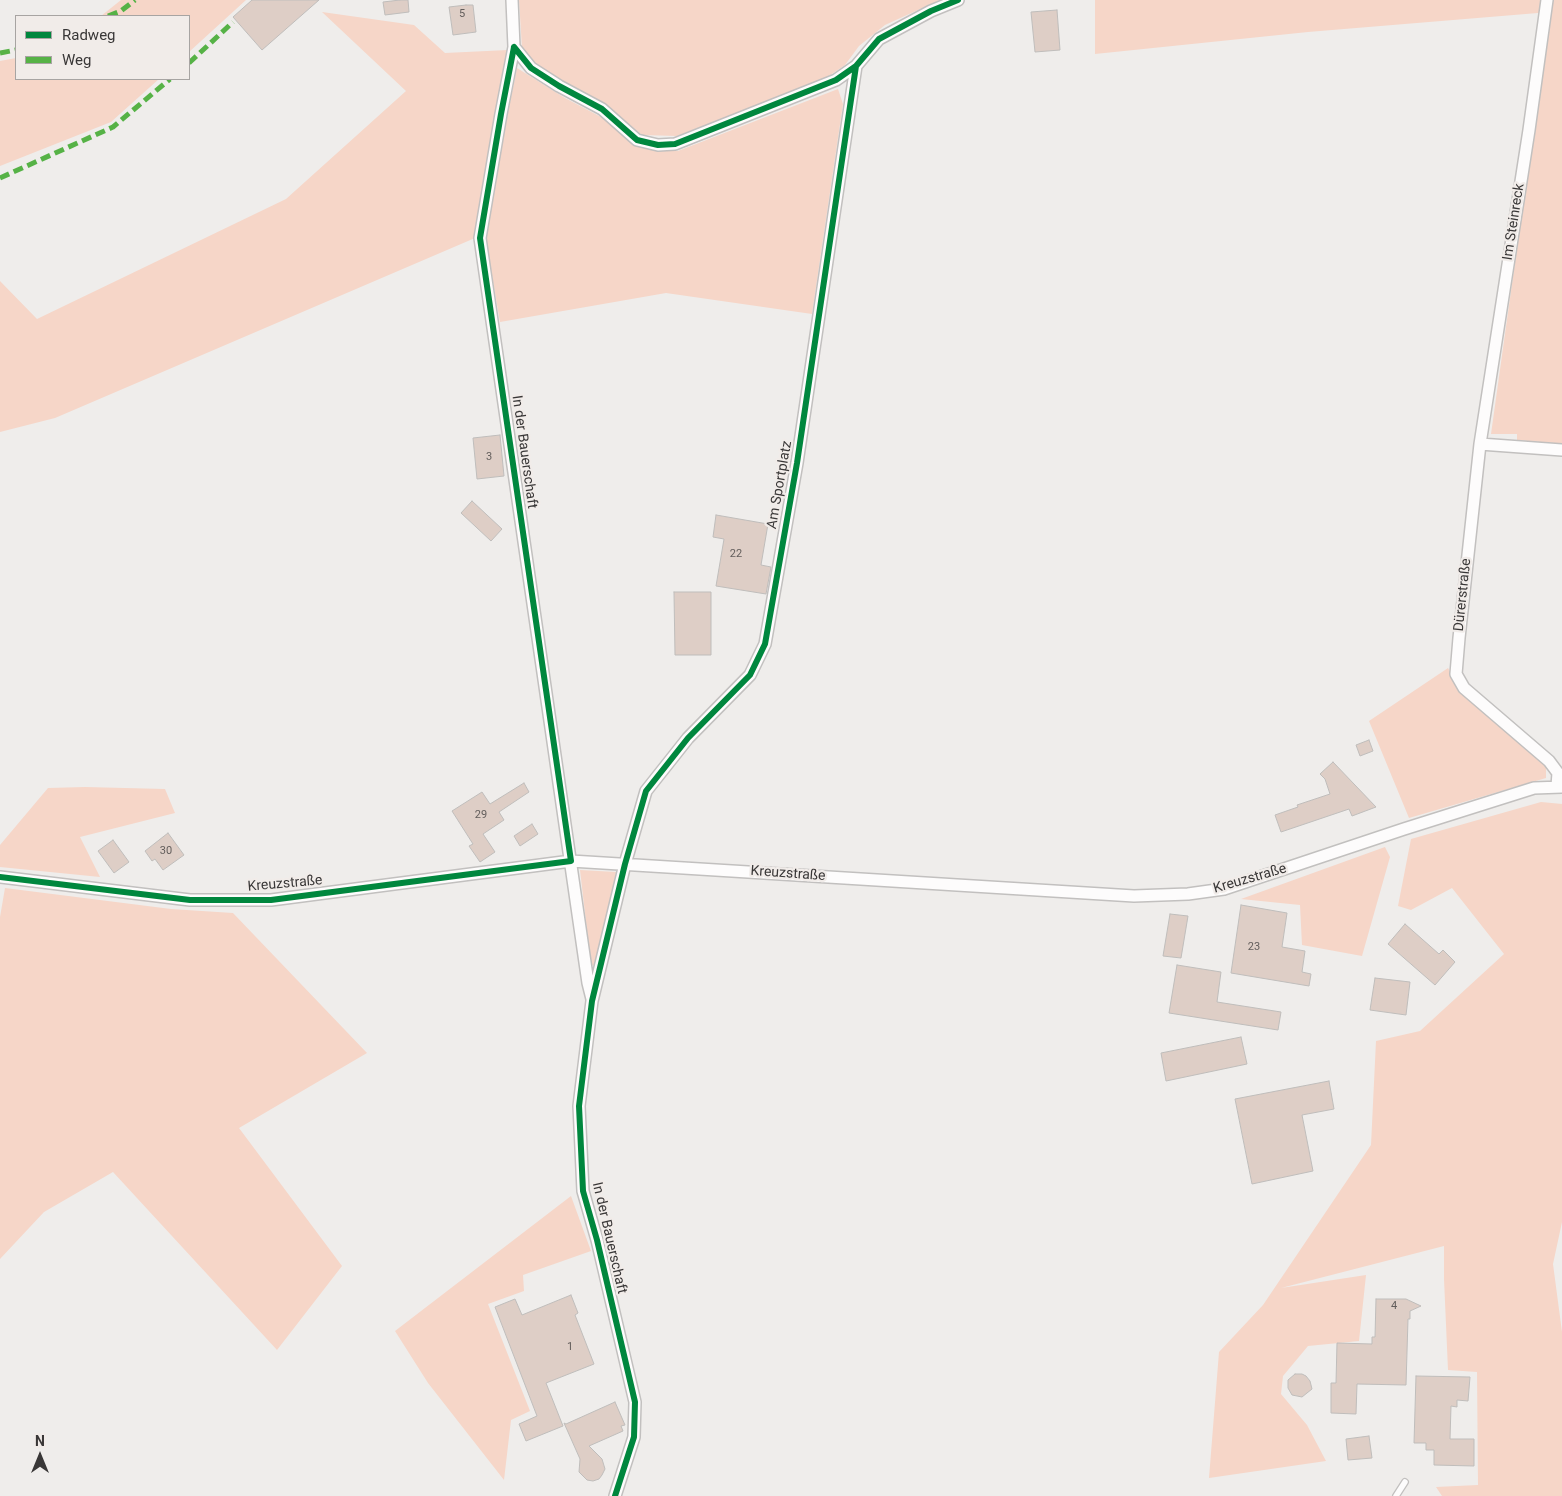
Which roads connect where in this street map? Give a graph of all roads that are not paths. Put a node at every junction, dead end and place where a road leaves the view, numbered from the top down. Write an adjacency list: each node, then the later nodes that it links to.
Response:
1 (512, 0): 4 (street, In der Bauerschaft)
2 (958, 0): 5 (street)
3 (1547, 0): 6 (street, Im Steinreck)
4 (514, 47): 5 (street); 9 (street, In der Bauerschaft)
5 (856, 66): 10 (street, Am Sportplatz)
6 (1480, 444): 7 (street); 8 (street, Dürerstraße)
7 (1562, 450)
8 (1560, 786): 10 (street, Kreuzstraße)
9 (571, 861): 10 (street, Kreuzstraße); 11 (street, Kreuzstraße); 12 (street, In der Bauerschaft)
10 (625, 864): 12 (street, In der Bauerschaft)
11 (0, 877)
12 (592, 1001): 14 (street, In der Bauerschaft)
13 (1405, 1482): 15 (lane)
14 (614, 1496)
15 (1396, 1496)

